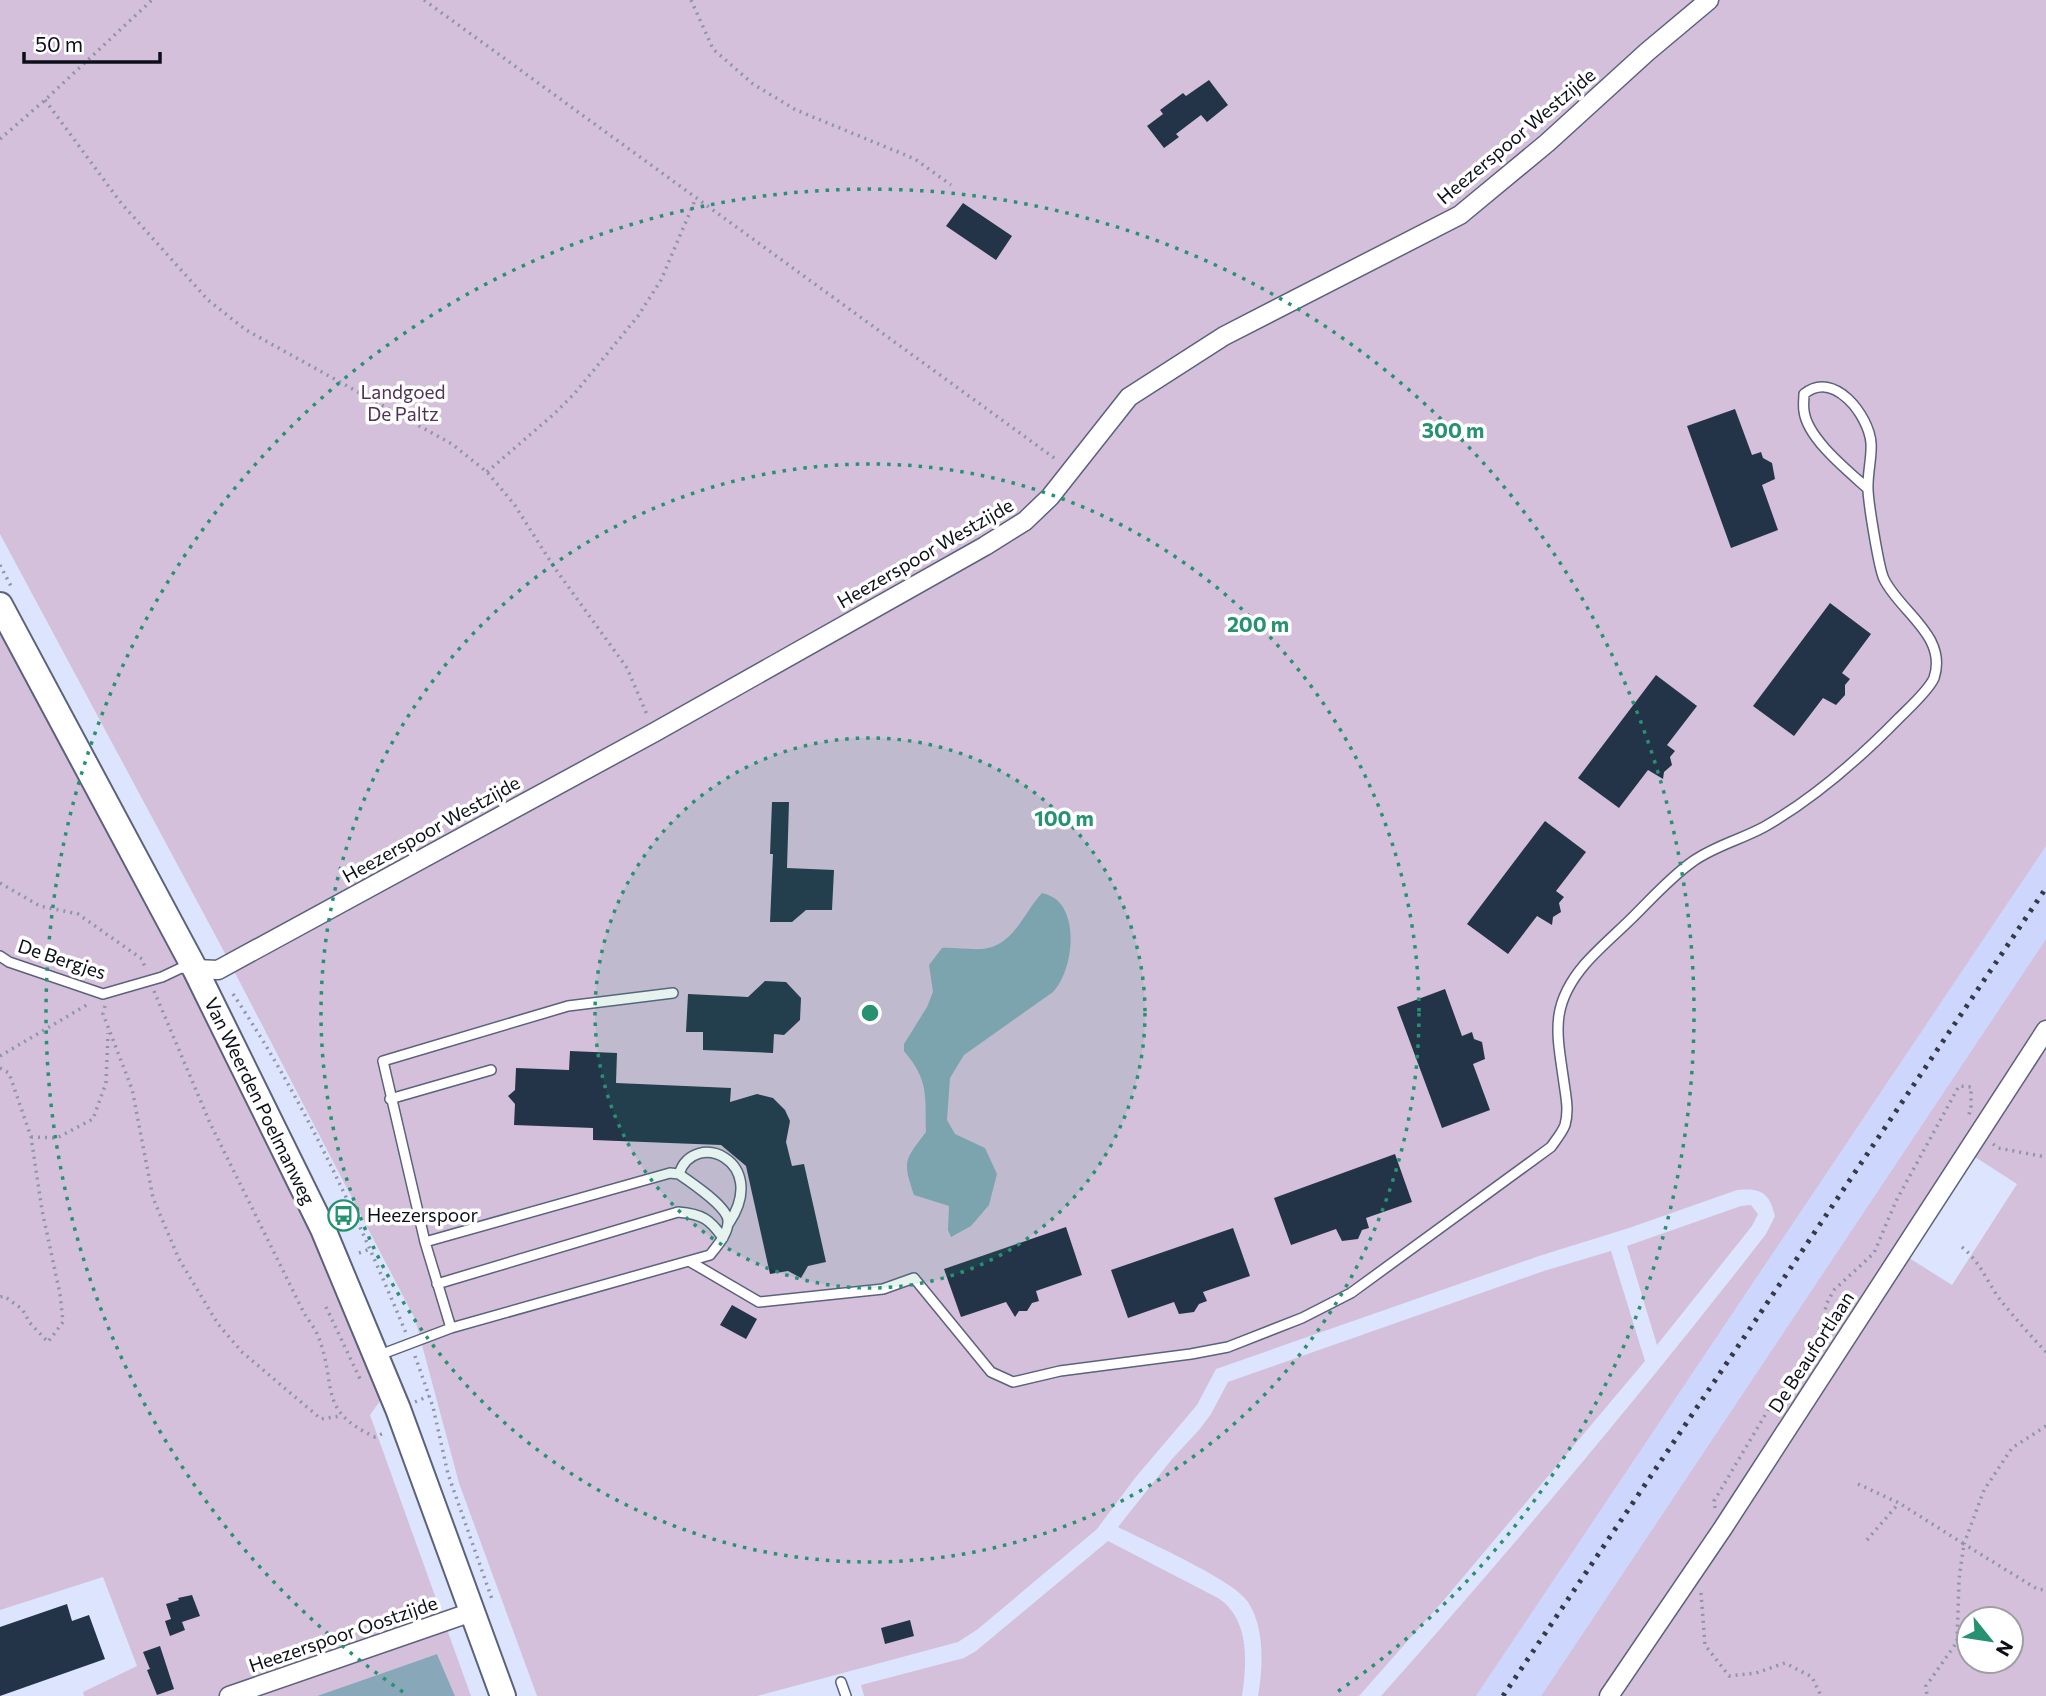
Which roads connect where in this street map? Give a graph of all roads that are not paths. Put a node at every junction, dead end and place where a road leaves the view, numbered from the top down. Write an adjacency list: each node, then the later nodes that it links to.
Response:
1 (1709, 0): 5 (street, Heezerspoor Westzijde)
2 (1867, 488): 2 (lane); 14 (lane)
3 (0, 605): 5 (main road, Van Weerden Poelmanweg)
4 (0, 956): 5 (lane, De Bergjes)
5 (206, 969): 17 (main road, Van Weerden Poelmanweg)
6 (673, 993): 9 (lane)
7 (2046, 1030): 23 (street, De Beaufortlaan)
8 (491, 1070): 9 (lane)
9 (390, 1099): 13 (lane)
10 (679, 1174): 11 (lane); 11 (lane); 13 (lane)
11 (729, 1223): 12 (lane)
12 (723, 1238): 14 (lane); 15 (lane)
13 (425, 1242): 15 (lane)
14 (689, 1261): 16 (lane)
15 (437, 1284): 16 (lane)
16 (451, 1328): 17 (lane)
17 (376, 1357): 18 (main road, Van Weerden Poelmanweg)
18 (483, 1609): 20 (street, Heezerspoor Oostzijde); 21 (main road, Van Weerden Poelmanweg)
19 (841, 1682): 22 (lane)
20 (229, 1696)
21 (503, 1696)
22 (846, 1696)
23 (1609, 1696)

